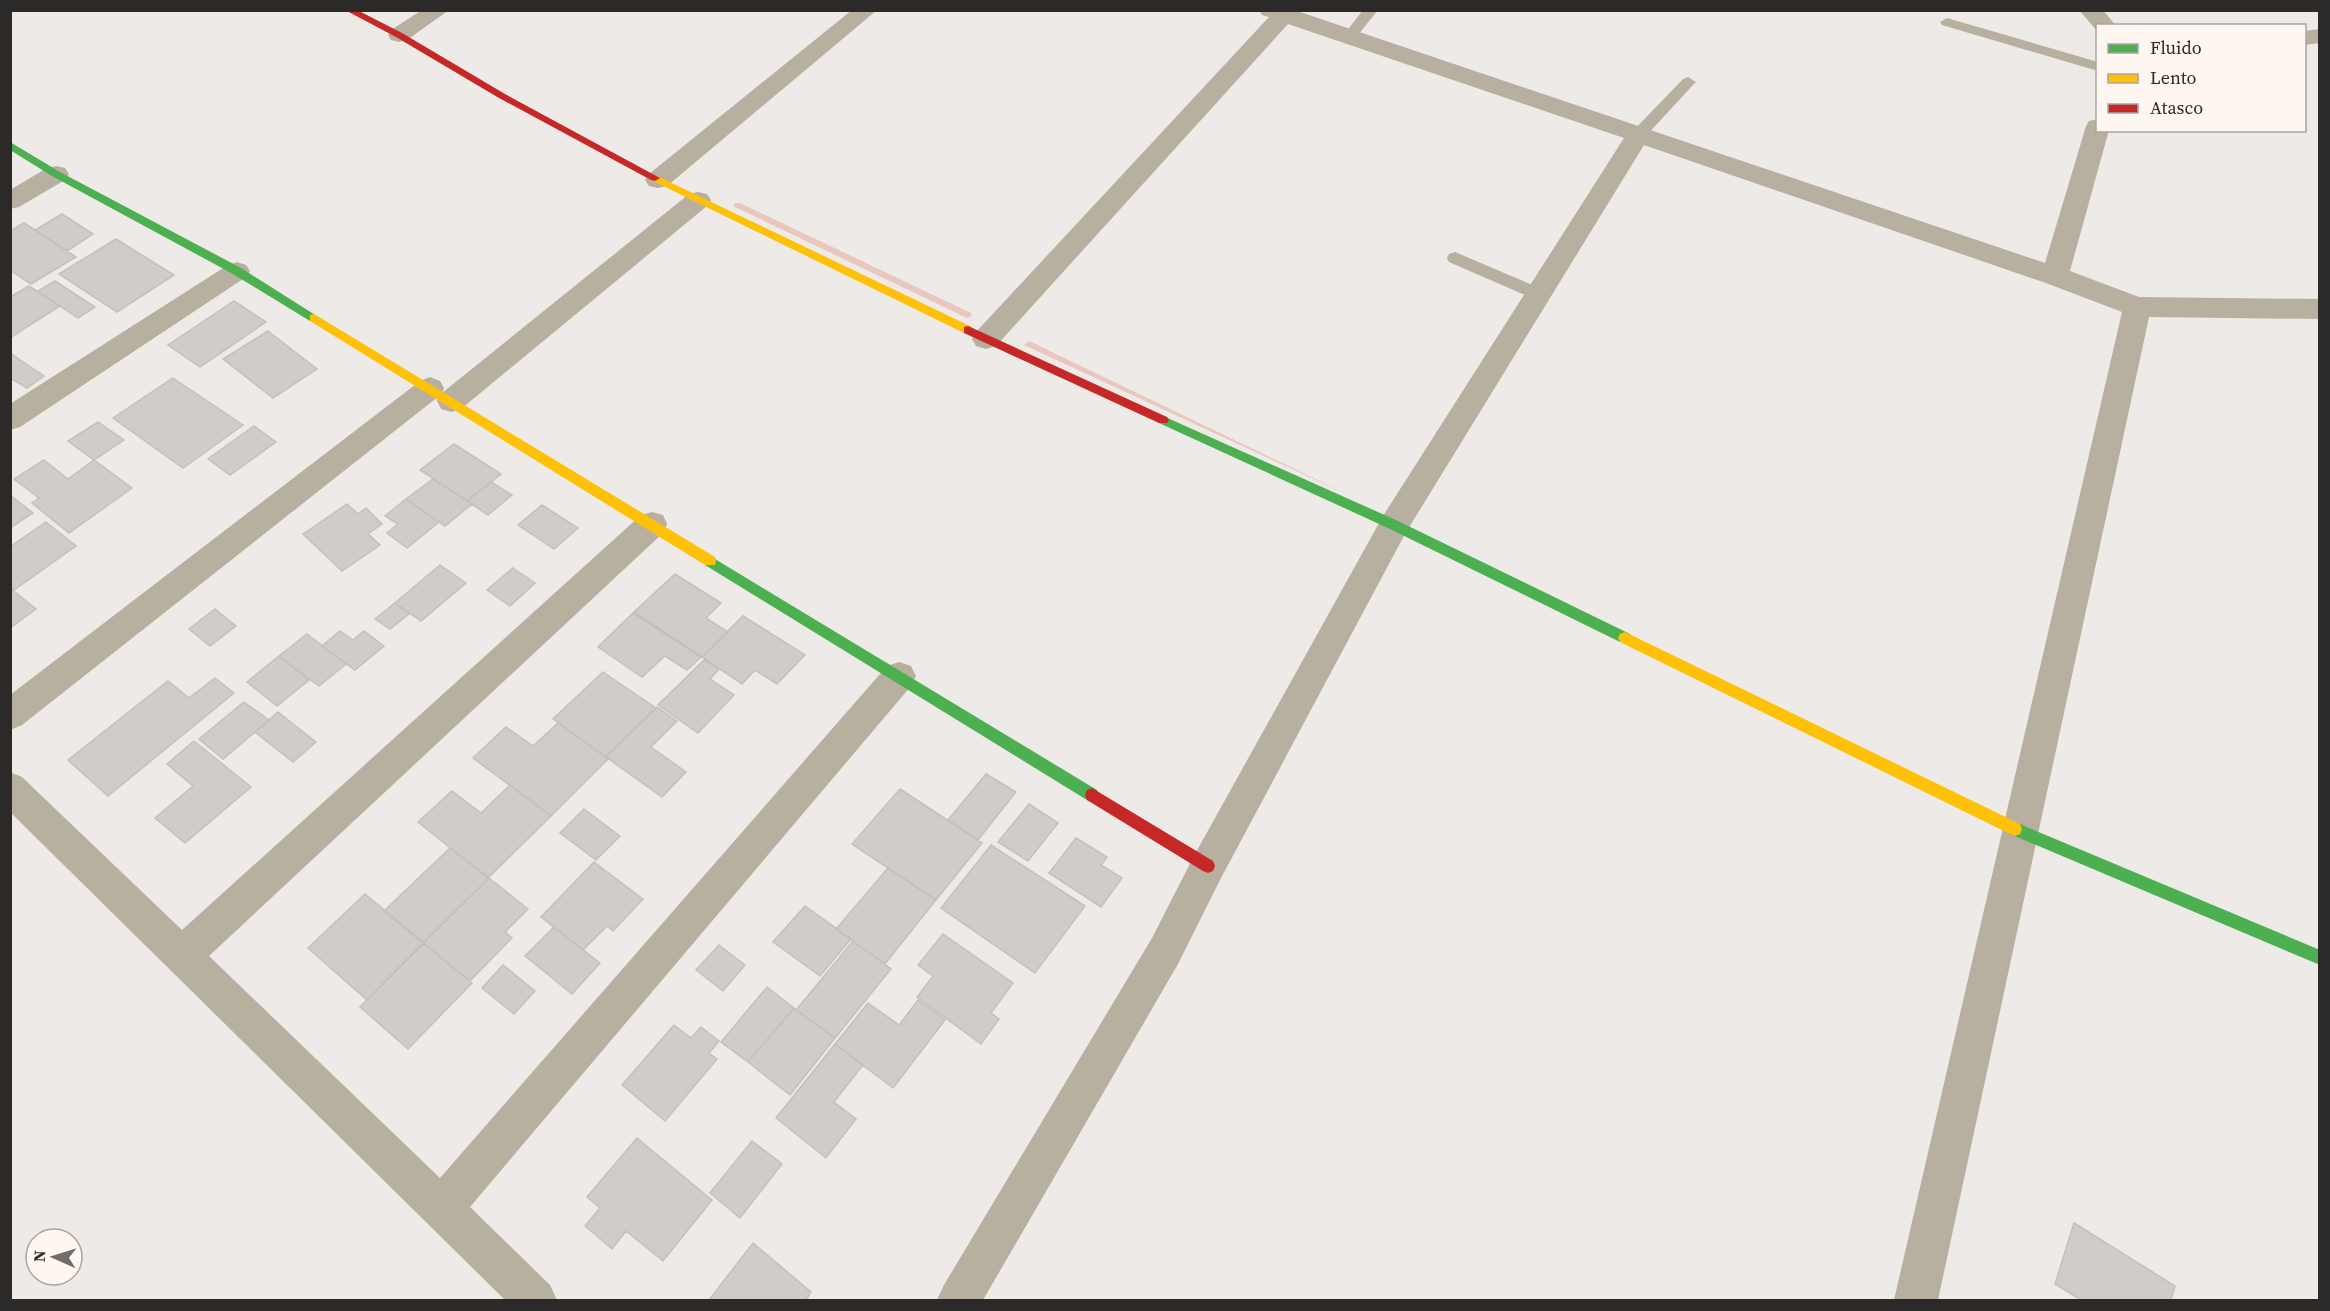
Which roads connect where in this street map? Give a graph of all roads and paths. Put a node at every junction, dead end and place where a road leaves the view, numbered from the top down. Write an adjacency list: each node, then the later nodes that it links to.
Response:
1 (350, 10): 9 (street)
2 (438, 10): 9 (street)
3 (866, 10): 17 (street)
4 (1371, 10): 10 (lane)
5 (2090, 10): 8 (street)
6 (1277, 13): 10 (street); 26 (street)
7 (1947, 22): 11 (lane)
8 (2103, 24)
9 (399, 35): 17 (street)
10 (1349, 38): 14 (street)
11 (2096, 67)
12 (1688, 82): 14 (lane)
13 (2096, 130): 22 (street)
14 (1638, 135): 22 (street); 23 (street)
15 (10, 145): 16 (street)
16 (56, 174): 19 (street); 21 (street)
17 (658, 180): 18 (street)
18 (698, 200): 26 (street); 27 (street)
19 (10, 201)
20 (1455, 258): 23 (lane)
21 (237, 271): 27 (street); 28 (street)
22 (2055, 276): 24 (street)
23 (1538, 294): 30 (street)
24 (2138, 307): 25 (street); 34 (street)
25 (2319, 309)
26 (987, 339): 30 (street)
27 (440, 395): 29 (street); 32 (street)
28 (10, 419)
29 (652, 524): 31 (street); 36 (street)
30 (1394, 525): 34 (street); 35 (street)
31 (899, 676): 35 (street); 38 (street)
32 (10, 715)
33 (10, 788): 36 (street)
34 (2021, 832): 37 (street); 41 (street)
35 (1208, 866): 40 (street)
36 (182, 955): 38 (street)
37 (2319, 958)
38 (441, 1209): 39 (street)
39 (535, 1300)
40 (959, 1300)
41 (1916, 1300)

